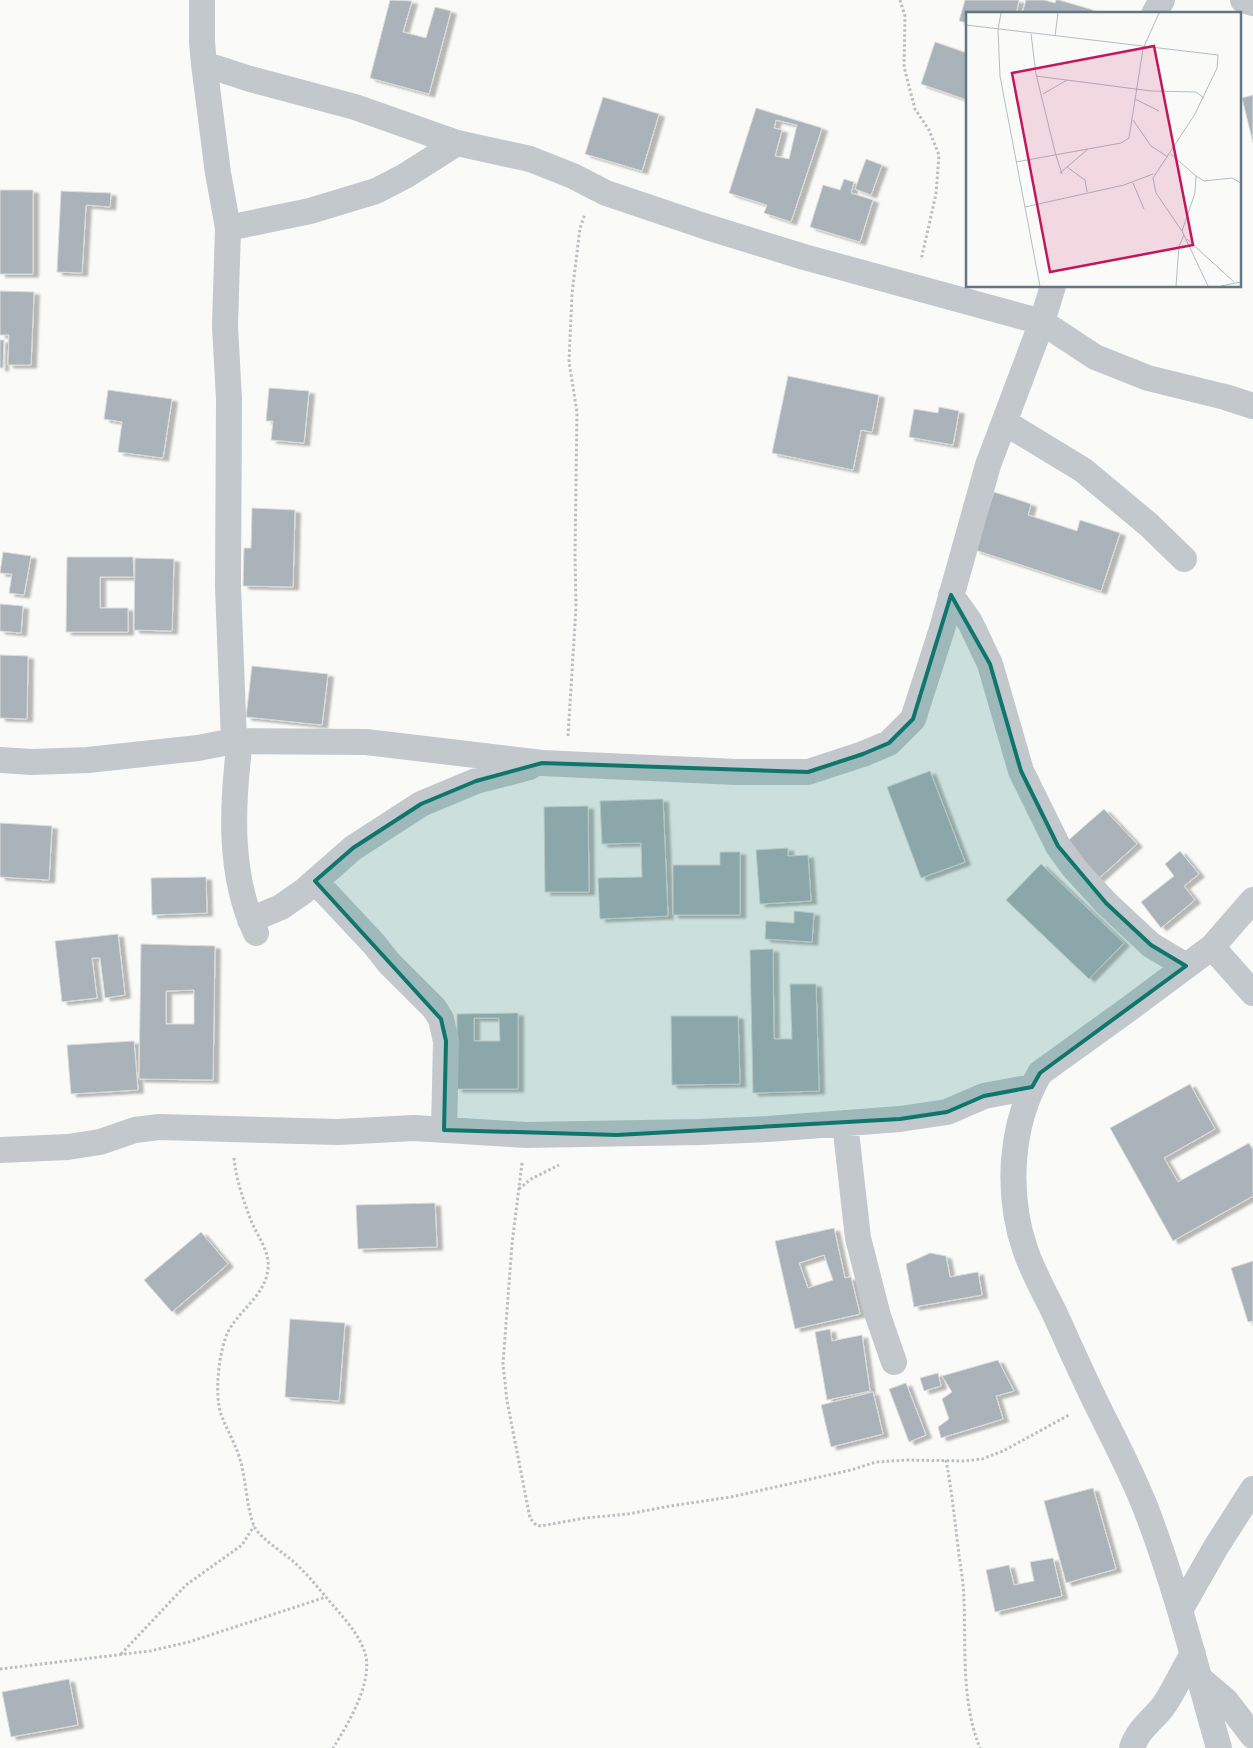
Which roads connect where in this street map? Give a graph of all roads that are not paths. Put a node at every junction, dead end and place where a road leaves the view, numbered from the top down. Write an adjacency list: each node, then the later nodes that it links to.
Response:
1 (202, 0): 6 (street)
2 (1162, 0): 5 (street)
3 (1243, 0): 4 (street)
4 (1253, 3)
5 (1155, 12)
6 (204, 64): 7 (street); 8 (street)
7 (457, 144): 8 (street); 10 (street)
8 (228, 228): 15 (street)
9 (1051, 288): 10 (street)
10 (1042, 322): 11 (street); 12 (street)
11 (1253, 406)
12 (1004, 422): 13 (street); 14 (street)
13 (1184, 560)
14 (952, 594): 17 (street); 21 (street)
15 (237, 741): 16 (street); 17 (street); 18 (street)
16 (0, 760)
17 (554, 764): 18 (street)
18 (315, 881): 25 (street)
19 (1253, 900): 20 (street)
20 (1212, 947): 21 (street); 22 (street)
21 (1186, 966): 23 (street)
22 (1253, 993)
23 (1032, 1087): 24 (street); 29 (street)
24 (846, 1123): 25 (street); 27 (street)
25 (444, 1130): 26 (street)
26 (0, 1150)
27 (894, 1362)
28 (1253, 1489): 29 (street)
29 (1180, 1610): 30 (street)
30 (1196, 1666): 31 (street); 32 (street); 33 (street)
31 (1253, 1736)
32 (1132, 1748)
33 (1219, 1748)

